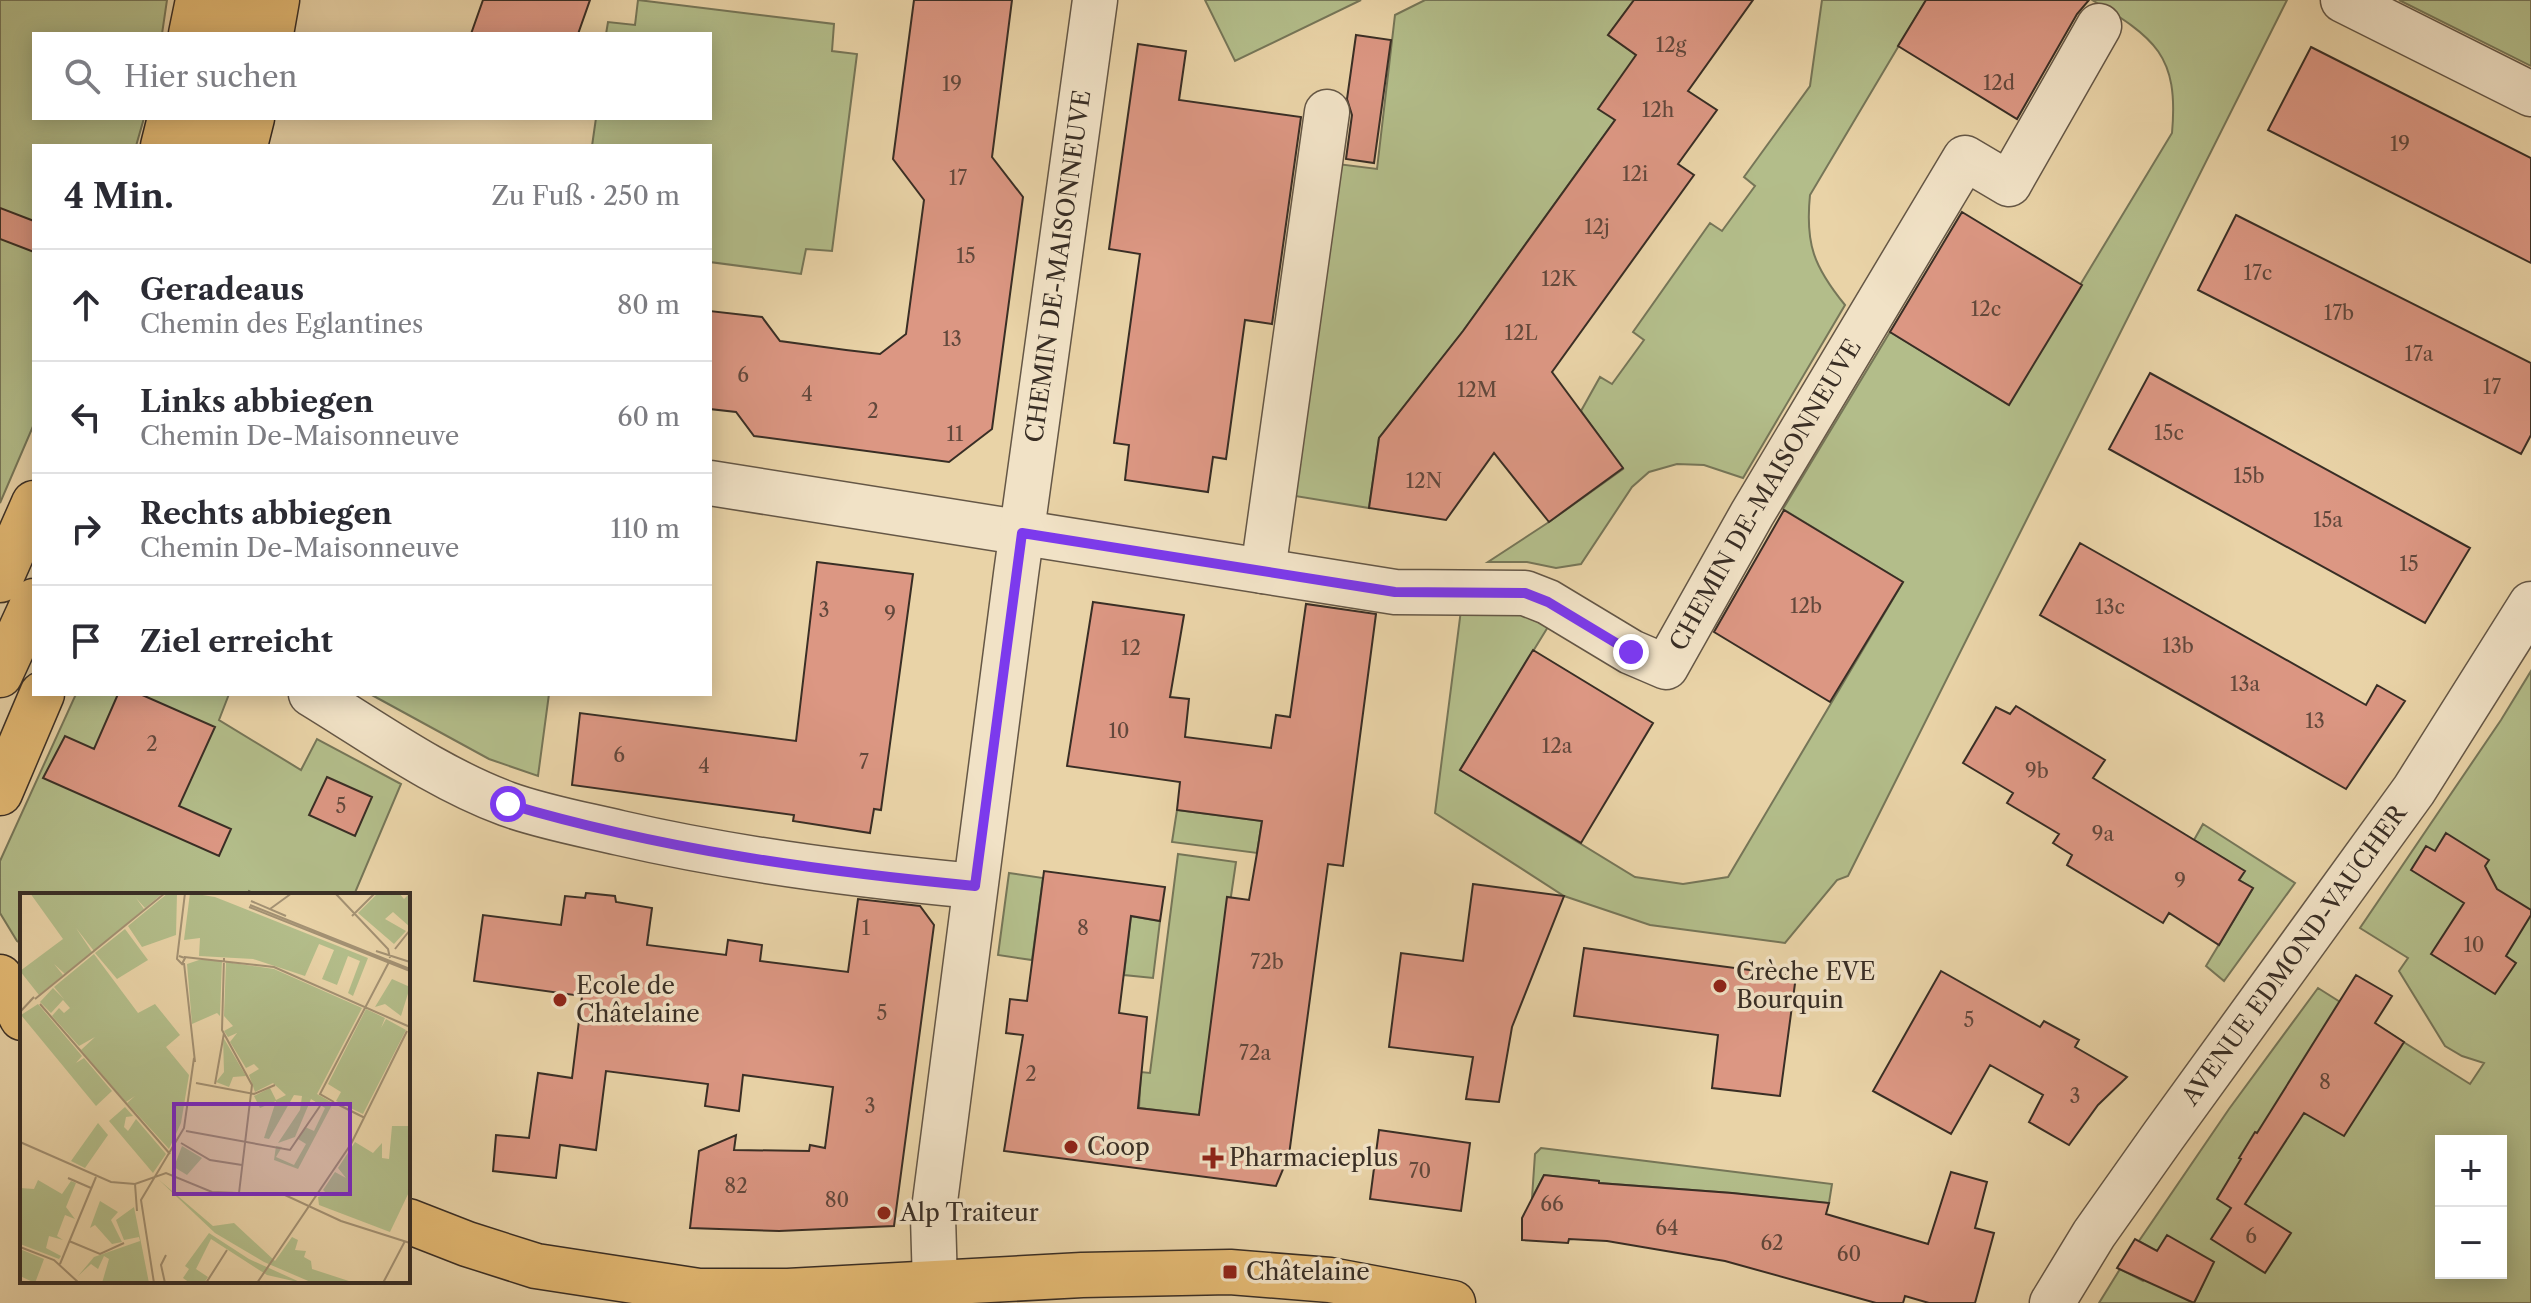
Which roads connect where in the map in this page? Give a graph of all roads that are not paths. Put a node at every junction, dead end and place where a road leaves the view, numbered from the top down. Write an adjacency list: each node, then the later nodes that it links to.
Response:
1 (198, 0): 7 (main road)
2 (237, 0): 8 (main road)
3 (277, 0): 9 (main road)
4 (1095, 0): 20 (street, CHEMIN DE-MAISONNEUVE)
5 (2343, 0): 10 (street)
6 (2099, 26): 21 (street, CHEMIN DE-MAISONNEUVE)
7 (191, 32)
8 (230, 32)
9 (271, 32)
10 (2531, 94)
11 (1327, 112): 21 (street)
12 (170, 120): 15 (main road)
13 (212, 120): 16 (main road)
14 (252, 120): 17 (main road)
15 (164, 144)
16 (206, 144)
17 (246, 144)
18 (712, 483): 20 (street)
19 (32, 508): 22 (main road)
20 (1022, 533): 21 (street, CHEMIN DE-MAISONNEUVE); 29 (street, CHEMIN DE-MAISONNEUVE)
21 (1263, 571)
22 (0, 580)
23 (2531, 604): 37 (street, AVENUE EDMOND-VAUCHER)
24 (32, 605): 25 (main road)
25 (0, 675)
26 (41, 696): 28 (main road)
27 (314, 696): 29 (street)
28 (0, 793)
29 (975, 886): 35 (street, CHEMIN DE-MAISONNEUVE)
30 (0, 977): 31 (main road)
31 (20, 1014)
32 (0, 1028): 33 (main road)
33 (20, 1036)
34 (410, 1222): 35 (main road)
35 (935, 1284): 36 (main road)
36 (1453, 1303)
37 (2052, 1303)

